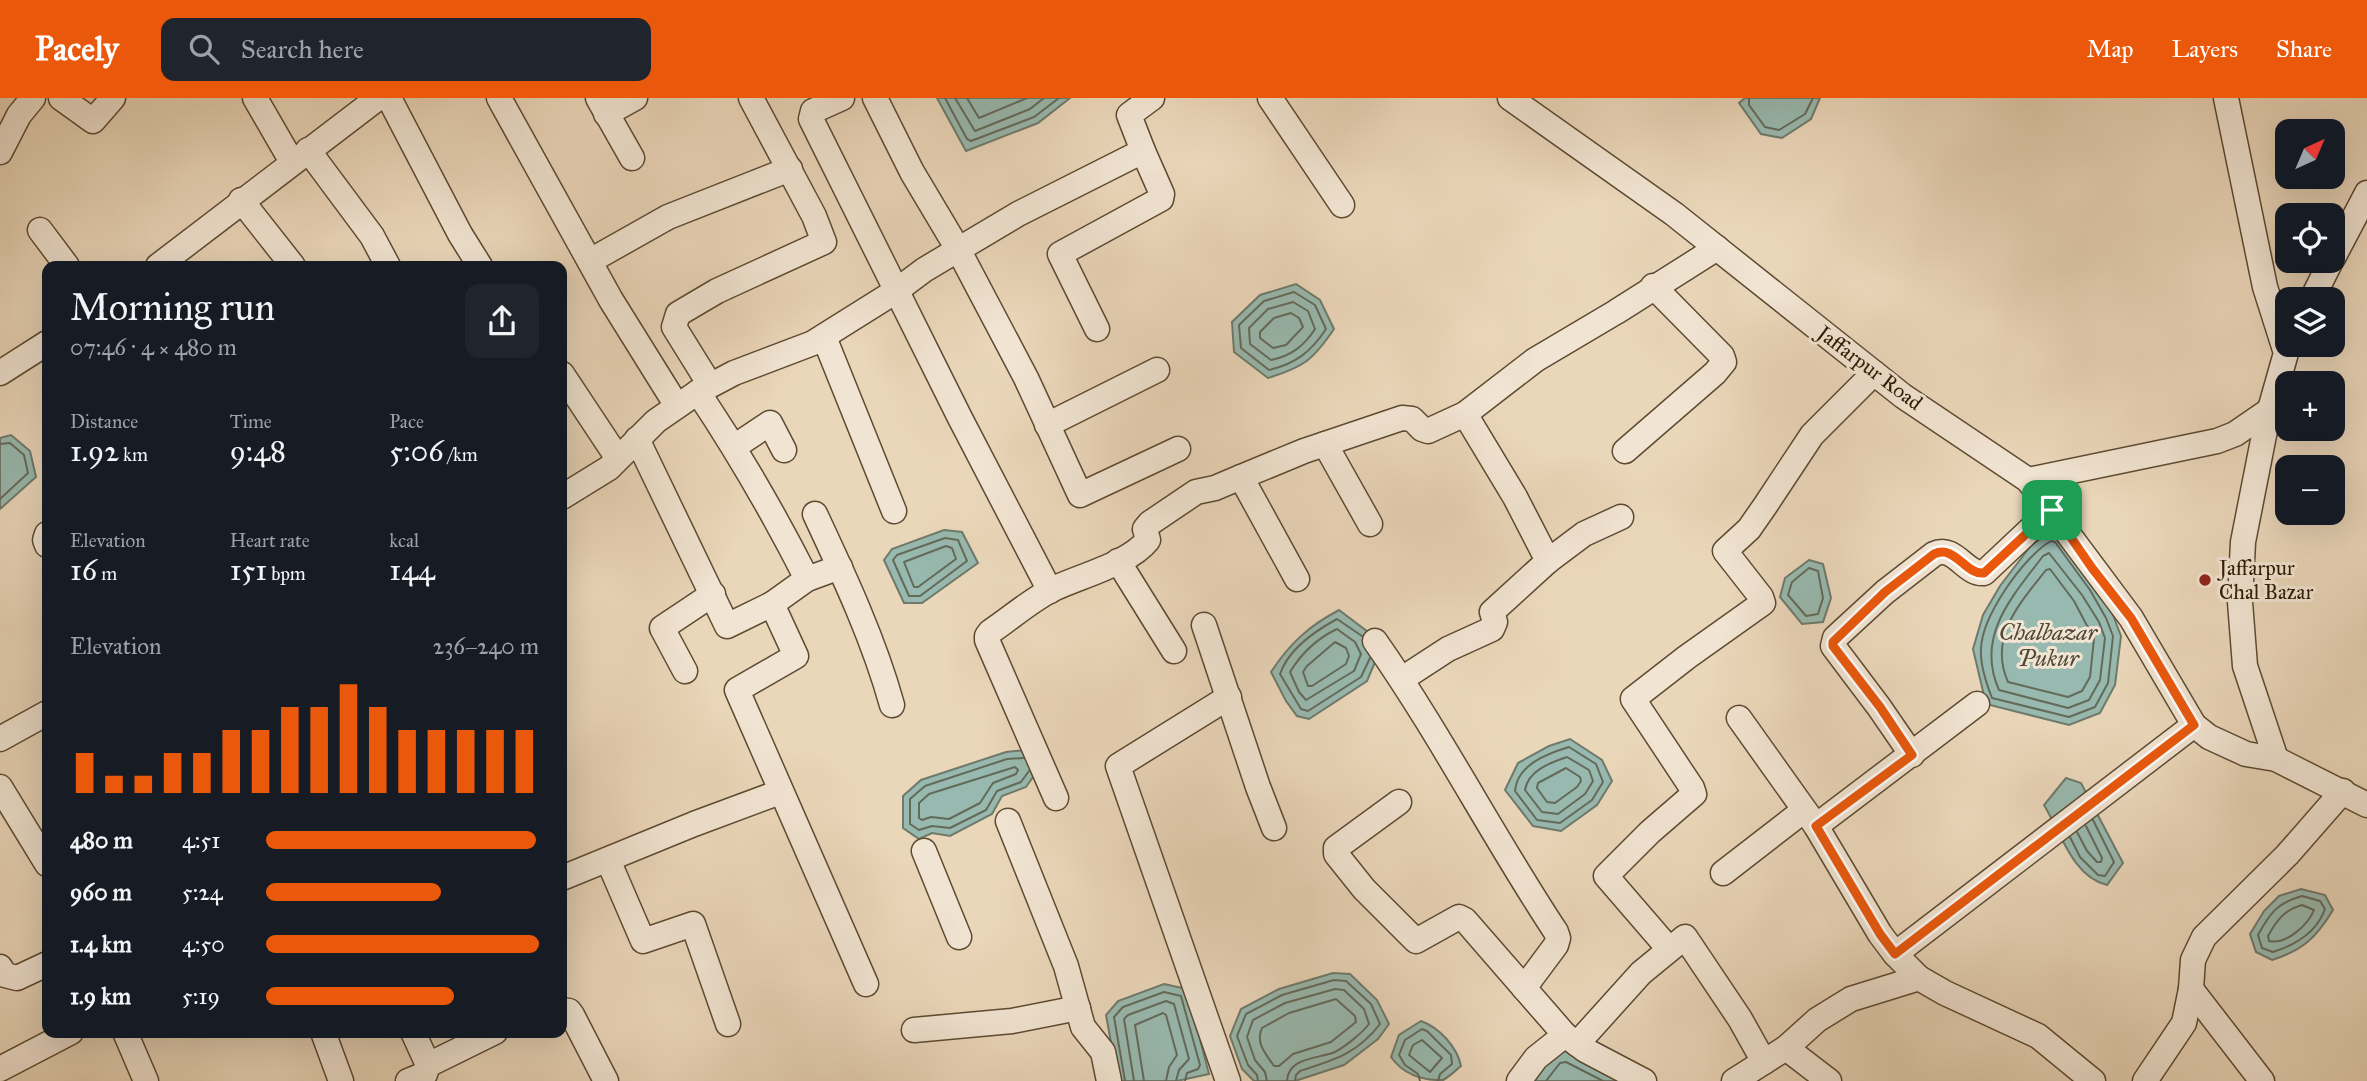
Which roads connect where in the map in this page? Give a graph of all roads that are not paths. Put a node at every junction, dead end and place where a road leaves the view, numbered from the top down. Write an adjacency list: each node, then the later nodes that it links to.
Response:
1 (33, 98): 18 (street)
2 (61, 98): 3 (street)
3 (113, 98)
4 (255, 98): 19 (street)
5 (378, 98): 19 (street)
6 (389, 98): 33 (street)
7 (499, 98): 34 (street)
8 (635, 98): 16 (street)
9 (751, 98): 21 (street)
10 (842, 98): 36 (street)
11 (875, 98): 28 (street)
12 (1152, 98): 17 (street)
13 (1270, 98): 24 (street)
14 (1510, 98): 27 (street, Jaffarpur Road)
15 (2226, 98): 37 (street)
16 (602, 106): 20 (street)
17 (1143, 151): 28 (street); 38 (street)
18 (0, 152)
19 (300, 156): 23 (street); 32 (street)
20 (632, 158)
21 (790, 169): 34 (street); 46 (street)
22 (2367, 193): 26 (street)
23 (241, 200): 30 (street); 31 (street)
24 (1342, 205)
25 (40, 230): 29 (street)
26 (2345, 234)
27 (1717, 248): 35 (street); 44 (street, Jaffarpur Road)
28 (959, 251): 36 (street); 50 (street)
29 (63, 261)
30 (171, 261)
31 (289, 261)
32 (385, 261)
33 (477, 261)
34 (590, 261): 47 (street)
35 (1653, 286): 49 (street); 56 (street)
36 (896, 291): 39 (street); 71 (street)
37 (2275, 315)
38 (1097, 329)
39 (824, 337): 46 (street); 62 (street)
40 (42, 346): 43 (street)
41 (2286, 357): 48 (street)
42 (1157, 370): 50 (street)
43 (0, 373)
44 (1874, 373): 59 (street, Jaffarpur Road); 103 (street)
45 (567, 382): 57 (street)
46 (704, 389): 47 (street); 53 (street)
47 (677, 406): 51 (street)
48 (2270, 410): 59 (street); 87 (street)
49 (1465, 414): 52 (street); 67 (street)
50 (1047, 425): 54 (street)
51 (637, 439): 57 (street); 72 (street)
52 (1325, 444): 58 (street); 65 (street)
53 (734, 447): 55 (street); 69 (street)
54 (1178, 449)
55 (784, 450)
56 (1625, 451)
57 (617, 457): 60 (street)
58 (1241, 477): 66 (street); 70 (street)
59 (2028, 480): 61 (street, Jaffarpur Road)
60 (567, 495)
61 (2052, 510): 84 (street, Jaffarpur Road); 86 (street)
62 (894, 511)
63 (815, 514): 68 (street)
64 (1621, 517): 67 (street)
65 (1370, 524)
66 (1118, 561): 71 (street); 76 (street)
67 (1548, 561): 78 (street)
68 (840, 567): 69 (street); 80 (street)
69 (807, 579): 73 (street)
70 (1297, 579)
71 (1050, 591): 91 (street)
72 (713, 594): 73 (street); 77 (street)
73 (772, 604): 90 (street)
74 (1203, 625): 79 (street)
75 (1375, 640): 78 (street)
76 (1174, 651)
77 (685, 671)
78 (1402, 680): 109 (street)
79 (1229, 697): 96 (street); 131 (street)
80 (892, 705)
81 (1977, 705): 86 (street)
82 (42, 716): 85 (street)
83 (1739, 718): 94 (street)
84 (2194, 725): 87 (street); 104 (street)
85 (0, 739)
86 (1912, 755): 94 (street)
87 (2276, 759): 89 (street)
88 (1, 790): 97 (street)
89 (2343, 791): 93 (street); 110 (street)
90 (780, 792): 99 (street); 108 (street)
91 (1056, 798)
92 (1399, 802): 109 (street)
93 (2367, 804)
94 (1810, 818): 100 (street); 104 (street)
95 (1008, 821): 111 (street)
96 (1274, 828)
97 (41, 837)
98 (925, 851): 102 (street)
99 (608, 860): 101 (street); 113 (street)
100 (1723, 873)
101 (567, 876)
102 (958, 937)
103 (1669, 949): 120 (street); 122 (street)
104 (1895, 954): 107 (street)
105 (42, 966): 106 (street)
106 (0, 967)
107 (1919, 978): 121 (street); 125 (street)
108 (866, 984)
109 (1524, 988): 120 (street)
110 (2191, 989): 136 (street); 137 (street)
111 (1078, 1008): 114 (street); 130 (street)
112 (567, 1011): 129 (street)
113 (728, 1024)
114 (914, 1030)
115 (59, 1038): 124 (street)
116 (134, 1038): 126 (street)
117 (325, 1038): 127 (street)
118 (416, 1038): 123 (street)
119 (483, 1038): 123 (street)
120 (1571, 1039): 132 (street); 133 (street)
121 (1786, 1048): 122 (street); 135 (street)
122 (1763, 1062): 134 (street)
123 (428, 1065): 128 (street)
124 (0, 1069)
125 (2091, 1080)
126 (146, 1081)
127 (341, 1081)
128 (408, 1081)
129 (606, 1081)
130 (1109, 1081)
131 (1228, 1081)
132 (1518, 1081)
133 (1644, 1081)
134 (1734, 1081)
135 (1829, 1081)
136 (2145, 1081)
137 (2262, 1081)

